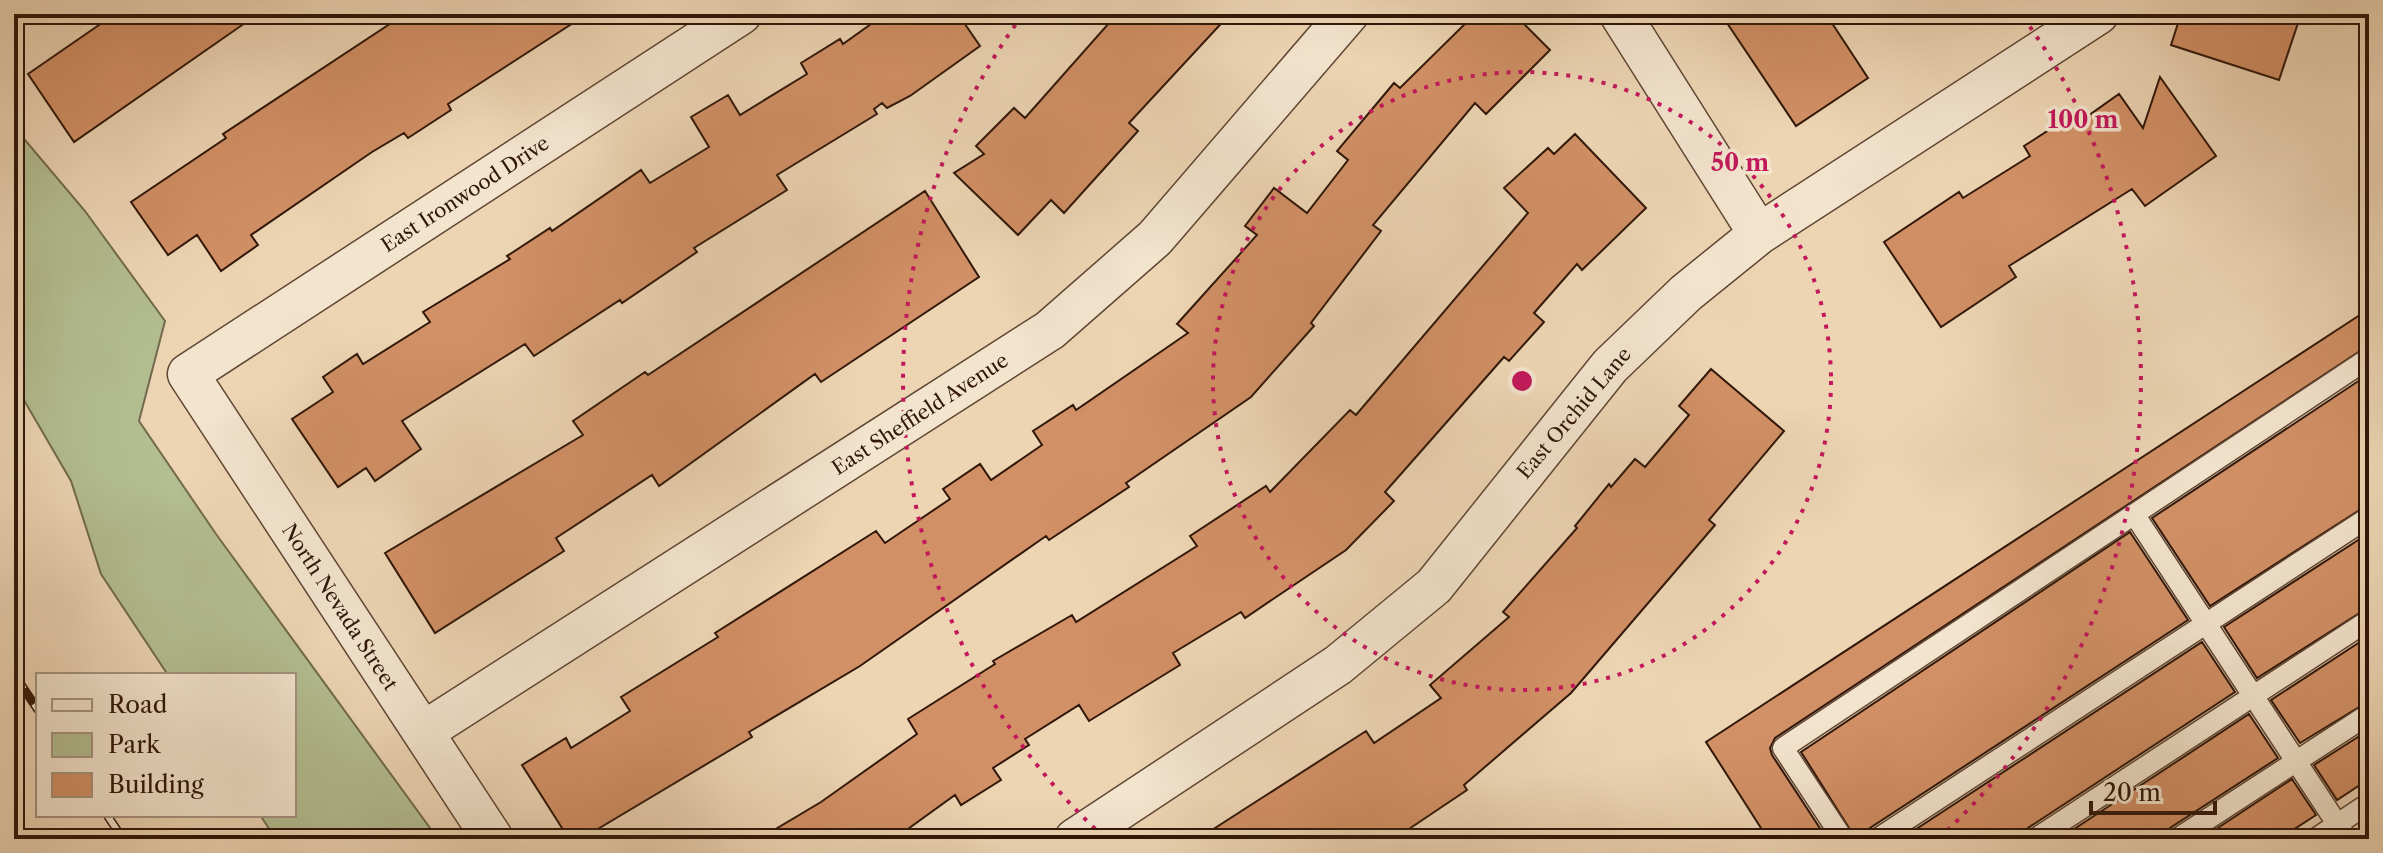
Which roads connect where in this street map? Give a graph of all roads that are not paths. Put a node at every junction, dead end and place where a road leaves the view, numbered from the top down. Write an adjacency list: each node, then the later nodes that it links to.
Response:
1 (741, 14): 7 (street, East Ironwood Drive)
2 (1348, 14): 14 (street, East Sheffield Avenue)
3 (1620, 14): 5 (street)
4 (2098, 14): 5 (street, East Orchid Lane)
5 (1759, 234): 19 (street, East Orchid Lane)
6 (2369, 358): 8 (lane)
7 (188, 374): 14 (street, North Nevada Street)
8 (2134, 514): 11 (lane); 20 (lane)
9 (2369, 517): 11 (lane)
10 (2369, 620): 12 (lane)
11 (2206, 624): 12 (lane); 21 (lane)
12 (2253, 695): 15 (lane); 22 (lane)
13 (2369, 714): 15 (lane)
14 (423, 732): 18 (street, North Nevada Street)
15 (2296, 762): 17 (lane); 23 (lane)
16 (2369, 803): 17 (lane)
17 (2342, 832): 24 (lane)
18 (493, 839)
19 (1075, 839)
20 (1843, 839)
21 (1877, 839)
22 (2035, 839)
23 (2177, 839)
24 (2315, 839)

